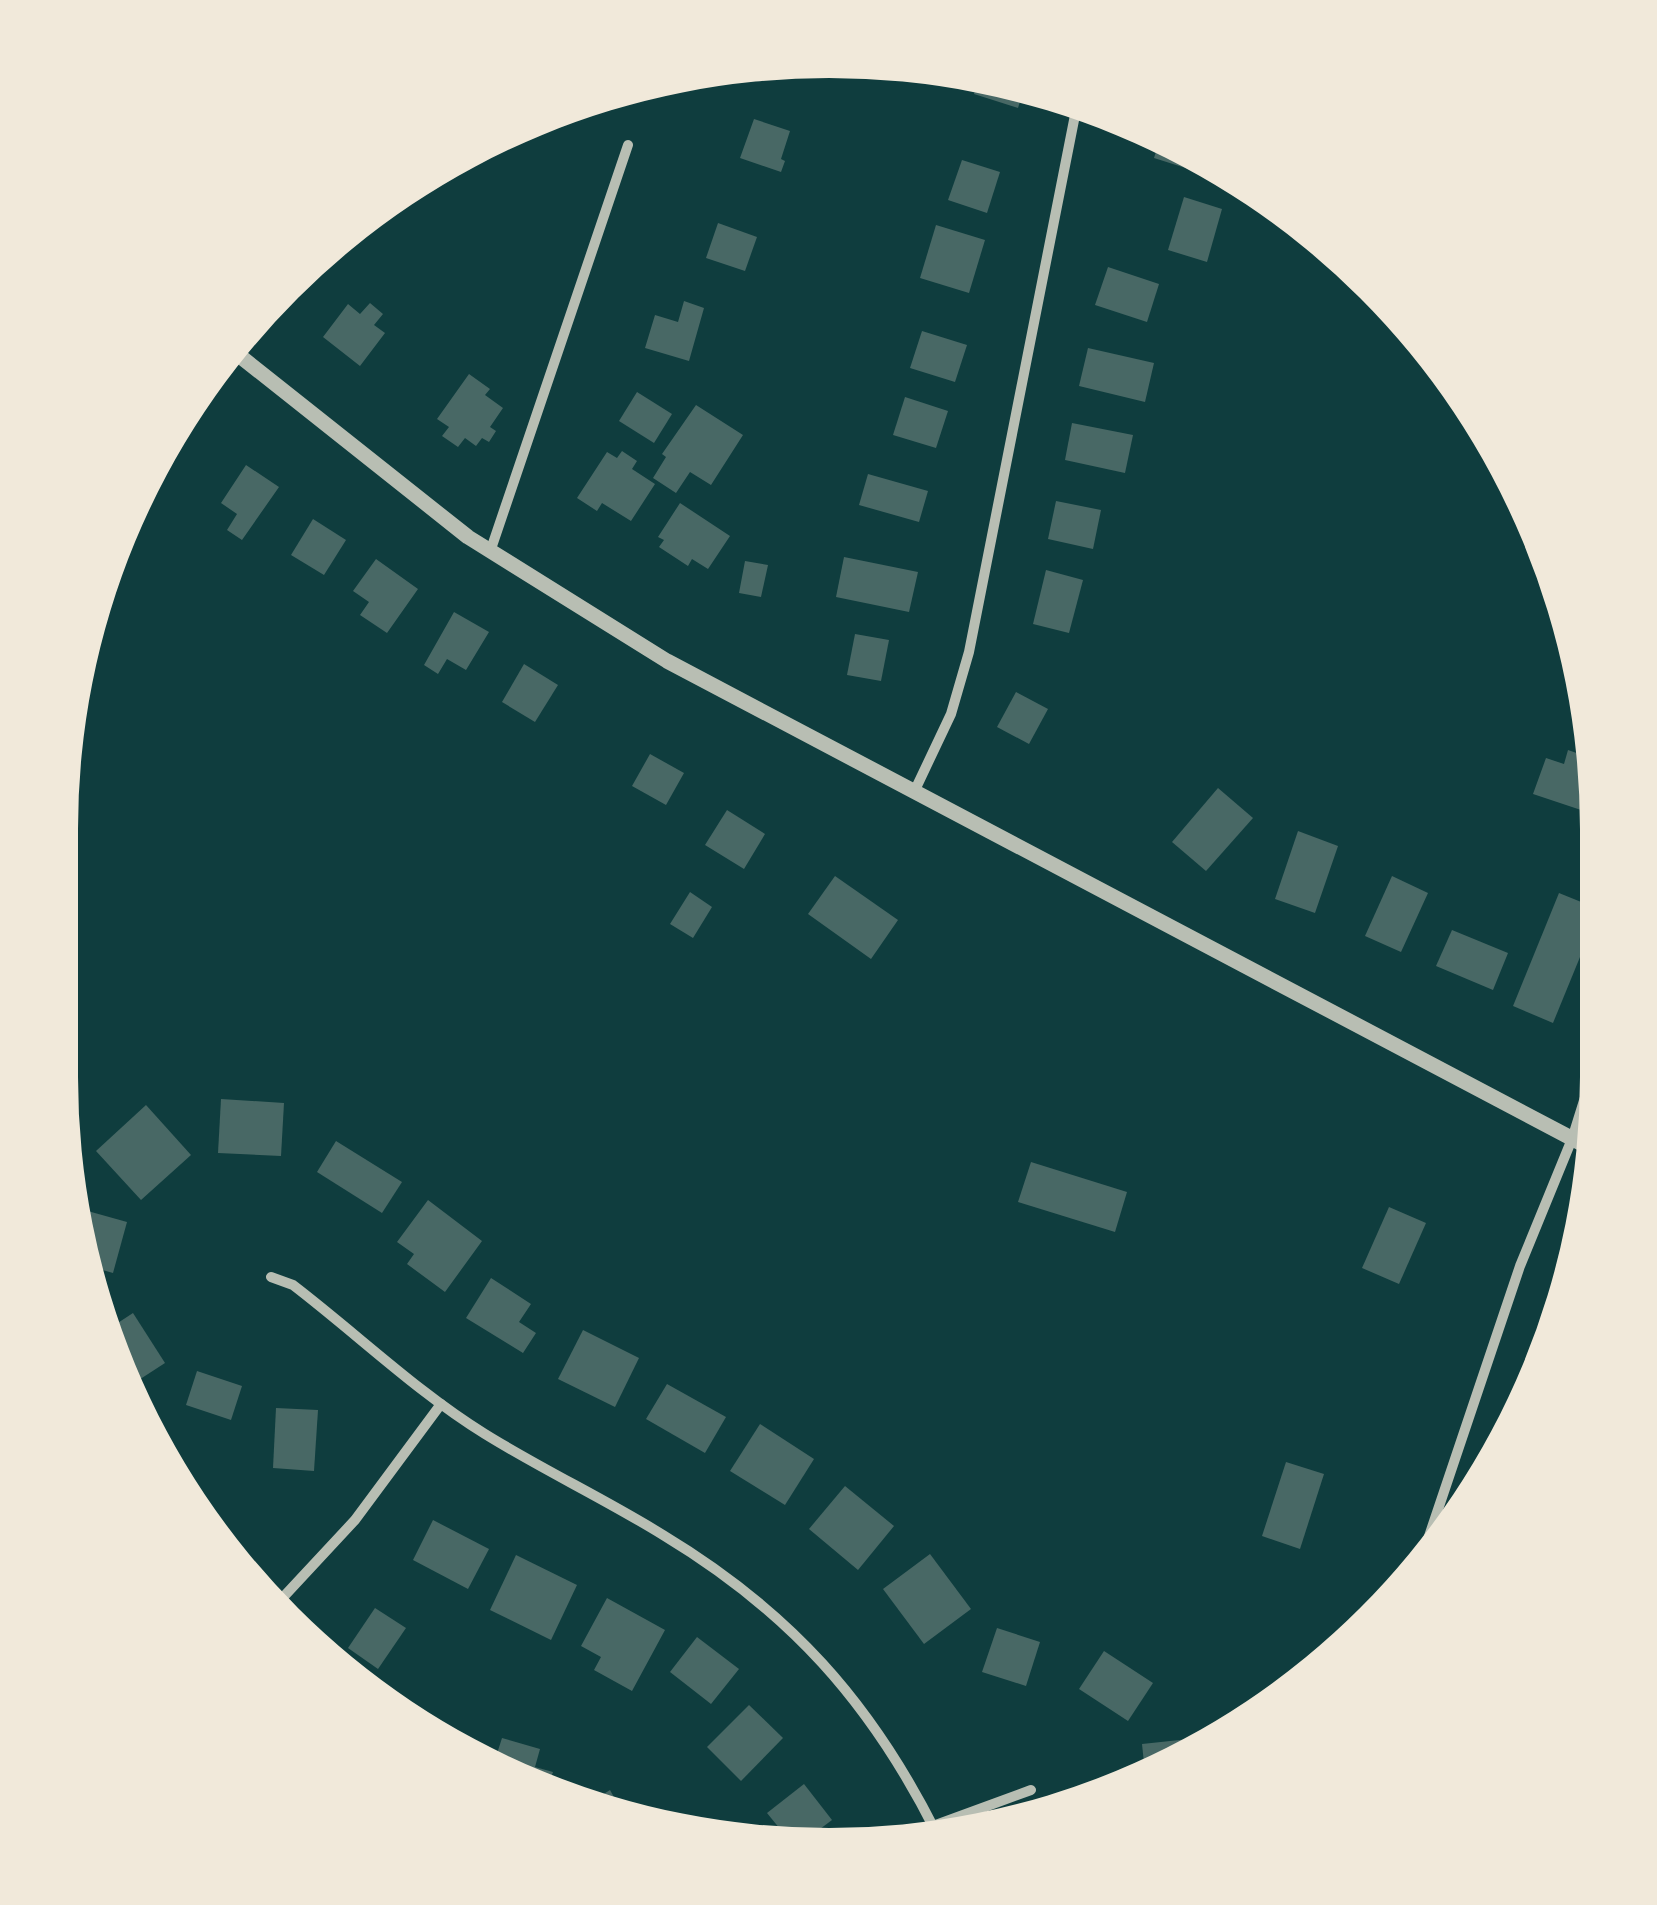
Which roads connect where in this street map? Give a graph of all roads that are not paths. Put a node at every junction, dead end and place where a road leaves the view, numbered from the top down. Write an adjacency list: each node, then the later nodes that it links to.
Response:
1 (1073, 118): 5 (street)
2 (628, 145): 4 (street)
3 (243, 359): 4 (street)
4 (490, 552): 5 (street)
5 (915, 790): 7 (street)
6 (1578, 1119): 7 (street)
7 (1572, 1139): 8 (street); 11 (street)
8 (1576, 1141)
9 (271, 1277): 10 (street)
10 (440, 1404): 12 (street); 15 (street)
11 (1436, 1517)
12 (286, 1595)
13 (1031, 1790): 14 (street)
14 (973, 1813)
15 (929, 1821)

